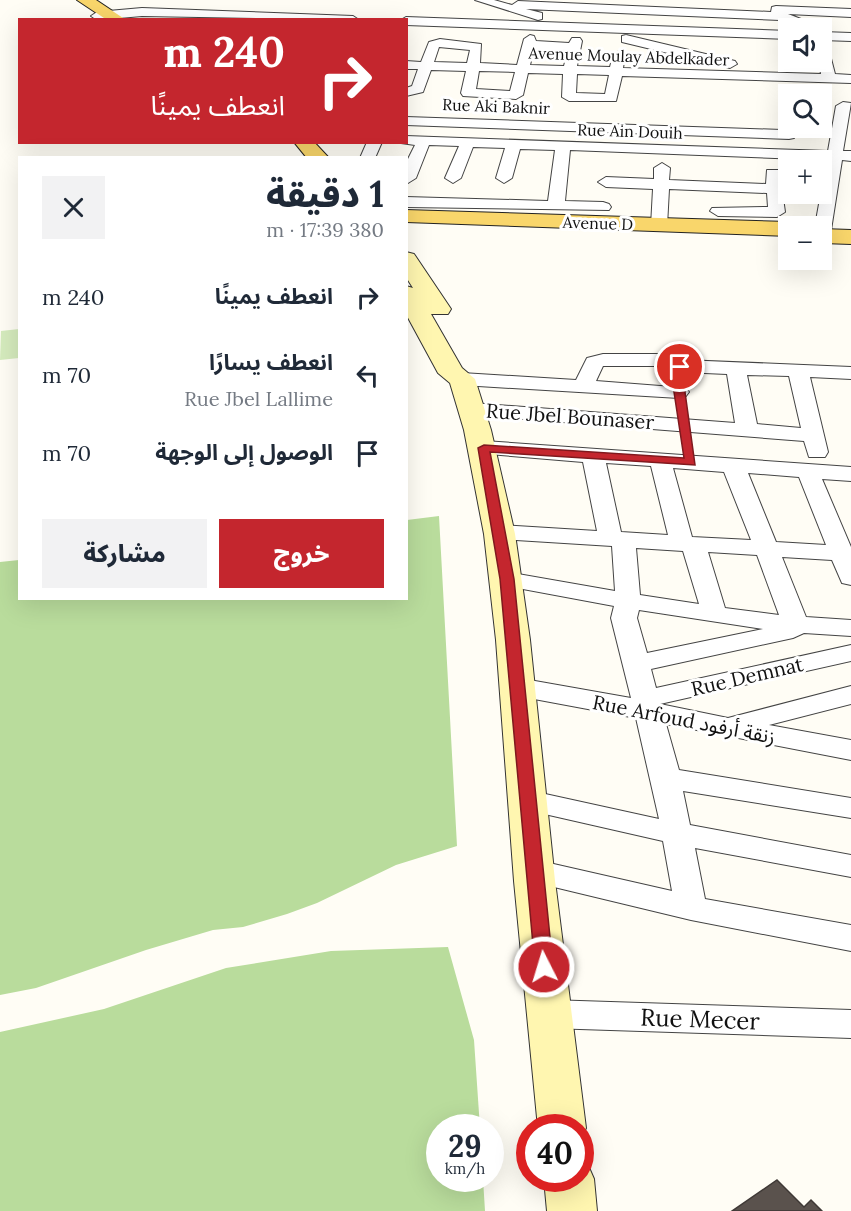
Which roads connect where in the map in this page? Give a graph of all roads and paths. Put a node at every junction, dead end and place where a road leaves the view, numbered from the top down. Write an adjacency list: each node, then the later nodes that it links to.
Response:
1 (69, 0): 21 (main road)
2 (85, 0): 21 (main road)
3 (147, 0): 16 (street)
4 (154, 0): 12 (street)
5 (481, 0): 11 (street)
6 (590, 0): 10 (street)
7 (771, 0): 14 (street)
8 (538, 3): 9 (street); 11 (street); 17 (street)
9 (563, 3): 10 (street)
10 (618, 4): 13 (street); 15 (street); 26 (street)
11 (496, 5): 17 (street)
12 (315, 6)
13 (684, 6): 14 (street); 15 (street); 18 (street)
14 (823, 6): 19 (street)
15 (656, 11): 27 (street)
16 (142, 12): 21 (street); 22 (street)
17 (527, 13): 26 (street)
18 (700, 13): 20 (street); 28 (street)
19 (851, 13)
20 (750, 15): 24 (street); 29 (street)
21 (107, 17)
22 (208, 17): 23 (street)
23 (277, 18)
24 (794, 18)
25 (408, 21): 26 (street)
26 (599, 29): 27 (street); 34 (street); 35 (street)
27 (652, 30): 28 (street)
28 (699, 31): 29 (street)
29 (751, 33): 30 (street)
30 (778, 34)
31 (418, 36): 36 (street)
32 (832, 36): 33 (street)
33 (851, 37)
34 (631, 40): 37 (street); 43 (street)
35 (575, 44): 41 (street); 42 (street)
36 (477, 46): 39 (street); 40 (street)
37 (652, 46): 46 (street); 47 (street)
38 (408, 65): 39 (street, Avenue Moulay Abdelkader)
39 (427, 66): 40 (street, Avenue Moulay Abdelkader); 52 (street)
40 (473, 67): 41 (street, Avenue Moulay Abdelkader); 41 (street)
41 (522, 69): 42 (street, Avenue Moulay Abdelkader)
42 (570, 71): 43 (street, Avenue Moulay Abdelkader); 54 (street)
43 (616, 72): 46 (street, Avenue Moulay Abdelkader); 54 (street)
44 (805, 72): 48 (street)
45 (828, 72): 49 (street)
46 (651, 73): 47 (street, Avenue Moulay Abdelkader)
47 (774, 76): 48 (street, Avenue Moulay Abdelkader); 51 (street)
48 (806, 77): 49 (street, Avenue Moulay Abdelkader)
49 (829, 78): 50 (street, Avenue Moulay Abdelkader)
50 (851, 79)
51 (787, 84)
52 (408, 92)
53 (440, 105): 61 (street)
54 (592, 105): 58 (street); 59 (street); 62 (street)
55 (463, 106): 57 (street)
56 (844, 106): 74 (street)
57 (521, 109)
58 (567, 111)
59 (614, 112)
60 (408, 121): 61 (street, Rue Aki Baknir)
61 (437, 122): 62 (street, Rue Aki Baknir); 65 (street)
62 (593, 127): 63 (street, Rue Aki Baknir); 71 (street)
63 (778, 132)
64 (408, 140): 65 (street, Rue Ain Douih)
65 (428, 141): 66 (street, Rue Ain Douih); 82 (street)
66 (468, 142): 69 (street, Rue Ain Douih); 80 (street)
67 (288, 144): 75 (main road)
68 (305, 144): 76 (main road)
69 (514, 144): 70 (street, Rue Ain Douih); 81 (street)
70 (563, 146): 71 (street, Rue Ain Douih); 86 (street)
71 (593, 147): 78 (street, Rue Ain Douih)
72 (663, 150): 78 (street, Rue Ain Douih); 79 (street, Rue Ain Douih); 84 (street)
73 (778, 153): 79 (street, Rue Ain Douih); 85 (street)
74 (833, 155): 77 (street, Rue Ain Douih); 91 (street)
75 (300, 156)
76 (317, 156)
77 (851, 156)
78 (608, 165): 84 (street); 88 (street)
79 (718, 170): 84 (street); 85 (street); 92 (street)
80 (453, 178)
81 (504, 178)
82 (408, 181)
83 (408, 183): 86 (street)
84 (661, 184): 95 (street)
85 (774, 189): 90 (street)
86 (556, 199): 87 (street); 88 (street)
87 (408, 202)
88 (602, 215): 89 (main road, Avenue D); 95 (main road, Avenue D)
89 (408, 216)
90 (782, 216)
91 (824, 216)
92 (719, 219): 93 (main road, Avenue D); 95 (main road, Avenue D)
93 (778, 221)
94 (408, 223): 96 (main road, Avenue D)
95 (658, 225)
96 (778, 235)
97 (408, 262): 105 (street)
98 (408, 296): 105 (street)
99 (682, 366): 100 (street); 103 (street); 104 (street)
100 (736, 367): 101 (street); 107 (street)
101 (798, 370): 102 (street); 108 (street)
102 (851, 373)
103 (584, 386): 104 (street); 105 (street)
104 (679, 392): 106 (street)
105 (467, 394): 106 (street, Rue Jbel Bounaser); 109 (street)
106 (685, 424): 107 (street, Rue Jbel Bounaser); 112 (street)
107 (747, 430): 108 (street, Rue Jbel Bounaser)
108 (812, 435): 114 (street)
109 (484, 448): 110 (street); 116 (street)
110 (593, 455): 111 (street); 117 (street)
111 (660, 460): 112 (street); 118 (street)
112 (690, 462): 113 (street)
113 (733, 465): 114 (street); 119 (street)
114 (815, 472): 115 (street); 120 (street)
115 (851, 474)
116 (499, 532): 117 (street); 122 (street)
117 (617, 538): 118 (street); 123 (street)
118 (688, 543): 119 (street); 124 (street)
119 (764, 548): 120 (street); 125 (street)
120 (845, 553): 121 (street)
121 (851, 578)
122 (507, 579): 123 (street); 128 (street)
123 (628, 601): 124 (street); 127 (street)
124 (714, 613): 125 (street)
125 (804, 625): 126 (street); 127 (street)
126 (850, 635): 130 (street, Rue Demnat)
127 (635, 663): 130 (street)
128 (518, 687): 130 (street, Rue Arfoud زنقة أرفود); 134 (street)
129 (851, 695): 131 (street)
130 (647, 706): 131 (street, Rue Arfoud زنقة أرفود); 133 (street)
131 (726, 728): 132 (street, Rue Arfoud زنقة أرفود)
132 (851, 750)
133 (666, 778): 135 (street); 136 (street)
134 (527, 800): 136 (street); 138 (street)
135 (851, 808)
136 (678, 834): 137 (street); 139 (street)
137 (851, 866)
138 (536, 872): 139 (street); 141 (street)
139 (691, 908): 140 (street)
140 (851, 938)
141 (549, 1014): 142 (street, Rue Mecer); 143 (street)
142 (851, 1024)
143 (560, 1114)
144 (570, 1192): 145 (street)
145 (572, 1211)

